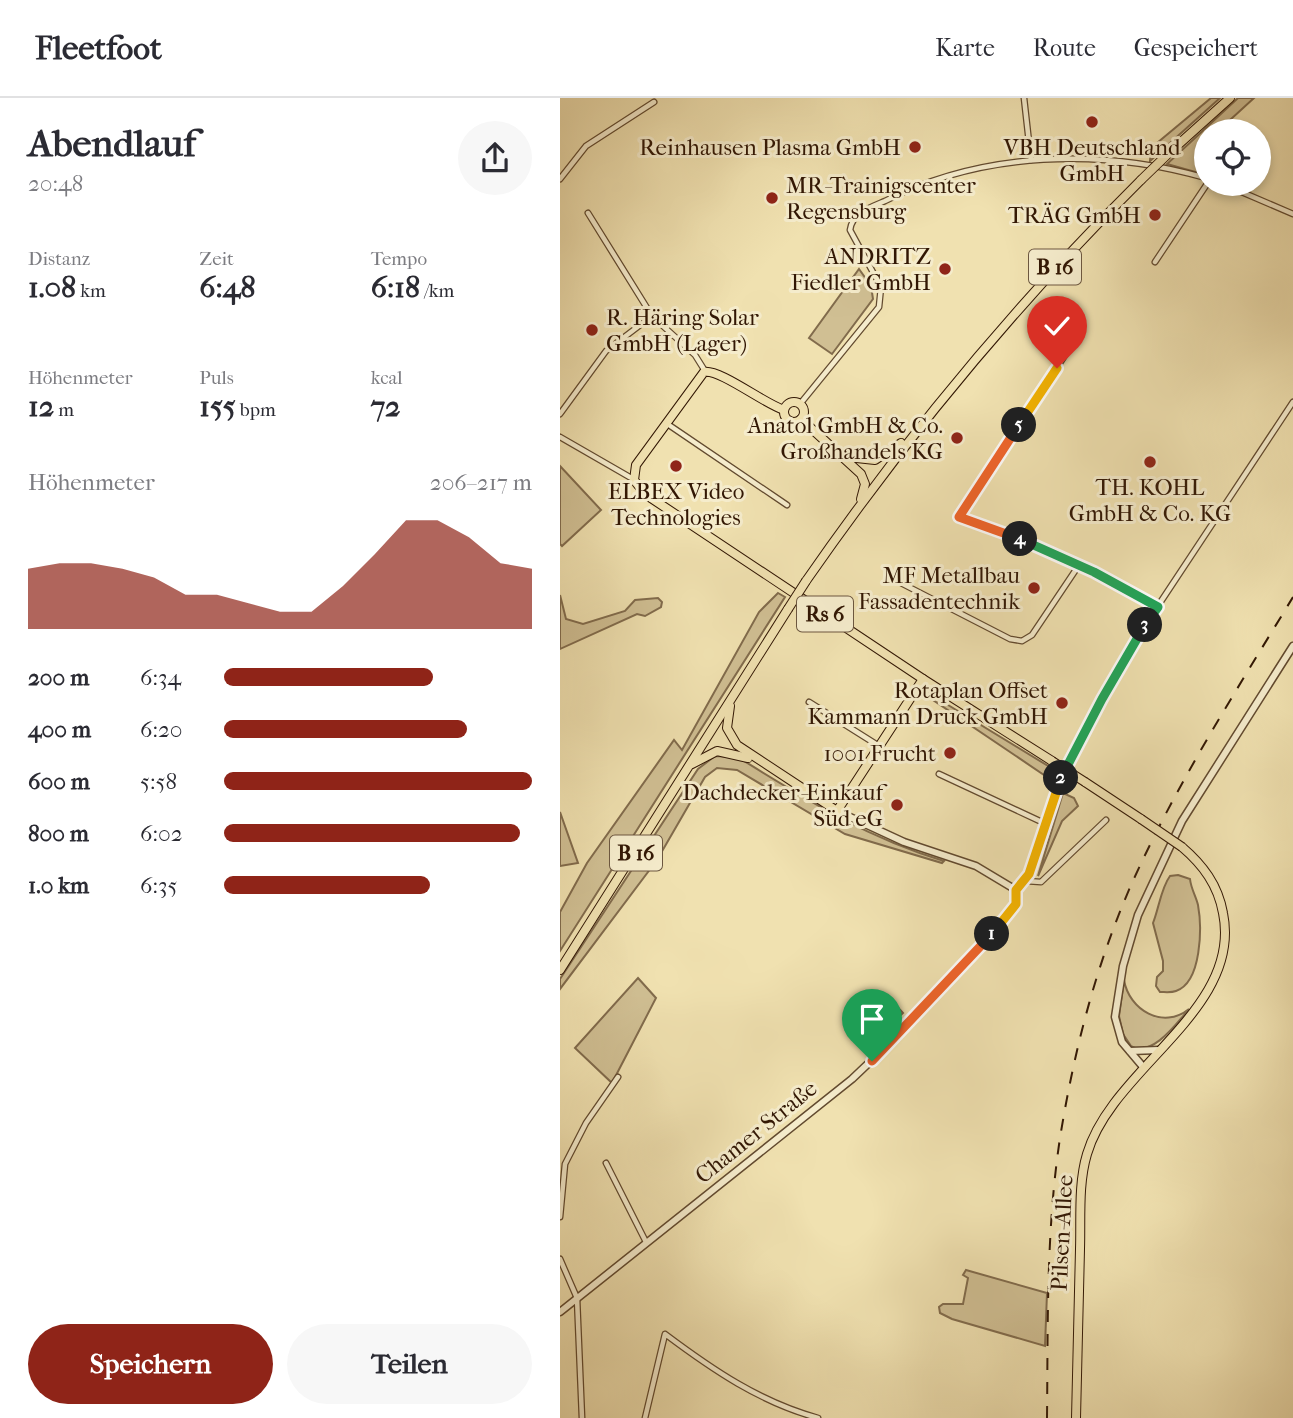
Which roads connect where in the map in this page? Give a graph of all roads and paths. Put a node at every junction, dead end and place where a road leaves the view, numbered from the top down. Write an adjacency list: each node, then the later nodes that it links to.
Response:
1 (1024, 98): 4 (street)
2 (1230, 98): 21 (main road, B 16, bridge)
3 (654, 102): 6 (street)
4 (1031, 160): 5 (street); 16 (street)
5 (1194, 176)
6 (560, 179)
7 (1199, 196): 11 (street)
8 (1250, 196): 10 (street)
9 (588, 213): 12 (street)
10 (1293, 215)
11 (1155, 262)
12 (652, 316): 14 (street); 18 (street)
13 (1071, 346): 27 (street)
14 (705, 372): 17 (main road); 20 (main road)
15 (1293, 402): 29 (street)
16 (800, 404): 17 (main road); 19 (main road)
17 (784, 410): 19 (main road)
18 (560, 414)
19 (801, 419): 23 (main road)
20 (666, 422): 24 (main road); 25 (street)
21 (918, 426): 23 (main road, B 16); 26 (main road, B 16)
22 (560, 438): 24 (street)
23 (842, 455): 26 (main road)
24 (634, 480): 31 (main road, Rs 6)
25 (787, 505)
26 (859, 505): 32 (main road, B 16, bridge)
27 (1079, 565): 28 (street); 29 (street)
28 (899, 582)
29 (1158, 607): 40 (street)
30 (1293, 646): 44 (street)
31 (923, 679): 34 (main road); 45 (main road, Pilsen-Allee, bridge)
32 (736, 691): 35 (main road, B 16); 36 (main road, B 16)
33 (809, 702): 34 (street)
34 (879, 746): 38 (main road)
35 (764, 765): 36 (main road); 38 (main road)
36 (690, 766): 43 (main road, B 16)
37 (939, 774): 40 (street)
38 (837, 811): 42 (street)
39 (1106, 820): 41 (street)
40 (1044, 823): 41 (street)
41 (1026, 881): 42 (street)
42 (1016, 890): 50 (street, Chamer Straße)
43 (560, 970)
44 (1128, 1051): 45 (street); 46 (street)
45 (1159, 1051): 46 (main road, Pilsen-Allee)
46 (1144, 1068): 57 (main road, Pilsen-Allee)
47 (618, 1077): 49 (street)
48 (607, 1163): 50 (street)
49 (560, 1216)
50 (646, 1242): 52 (street, Chamer Straße)
51 (560, 1259): 52 (street)
52 (577, 1298): 53 (street, Chamer Straße); 54 (street)
53 (560, 1311)
54 (582, 1418)
55 (645, 1418): 56 (street)
56 (818, 1418)
57 (1076, 1418)

